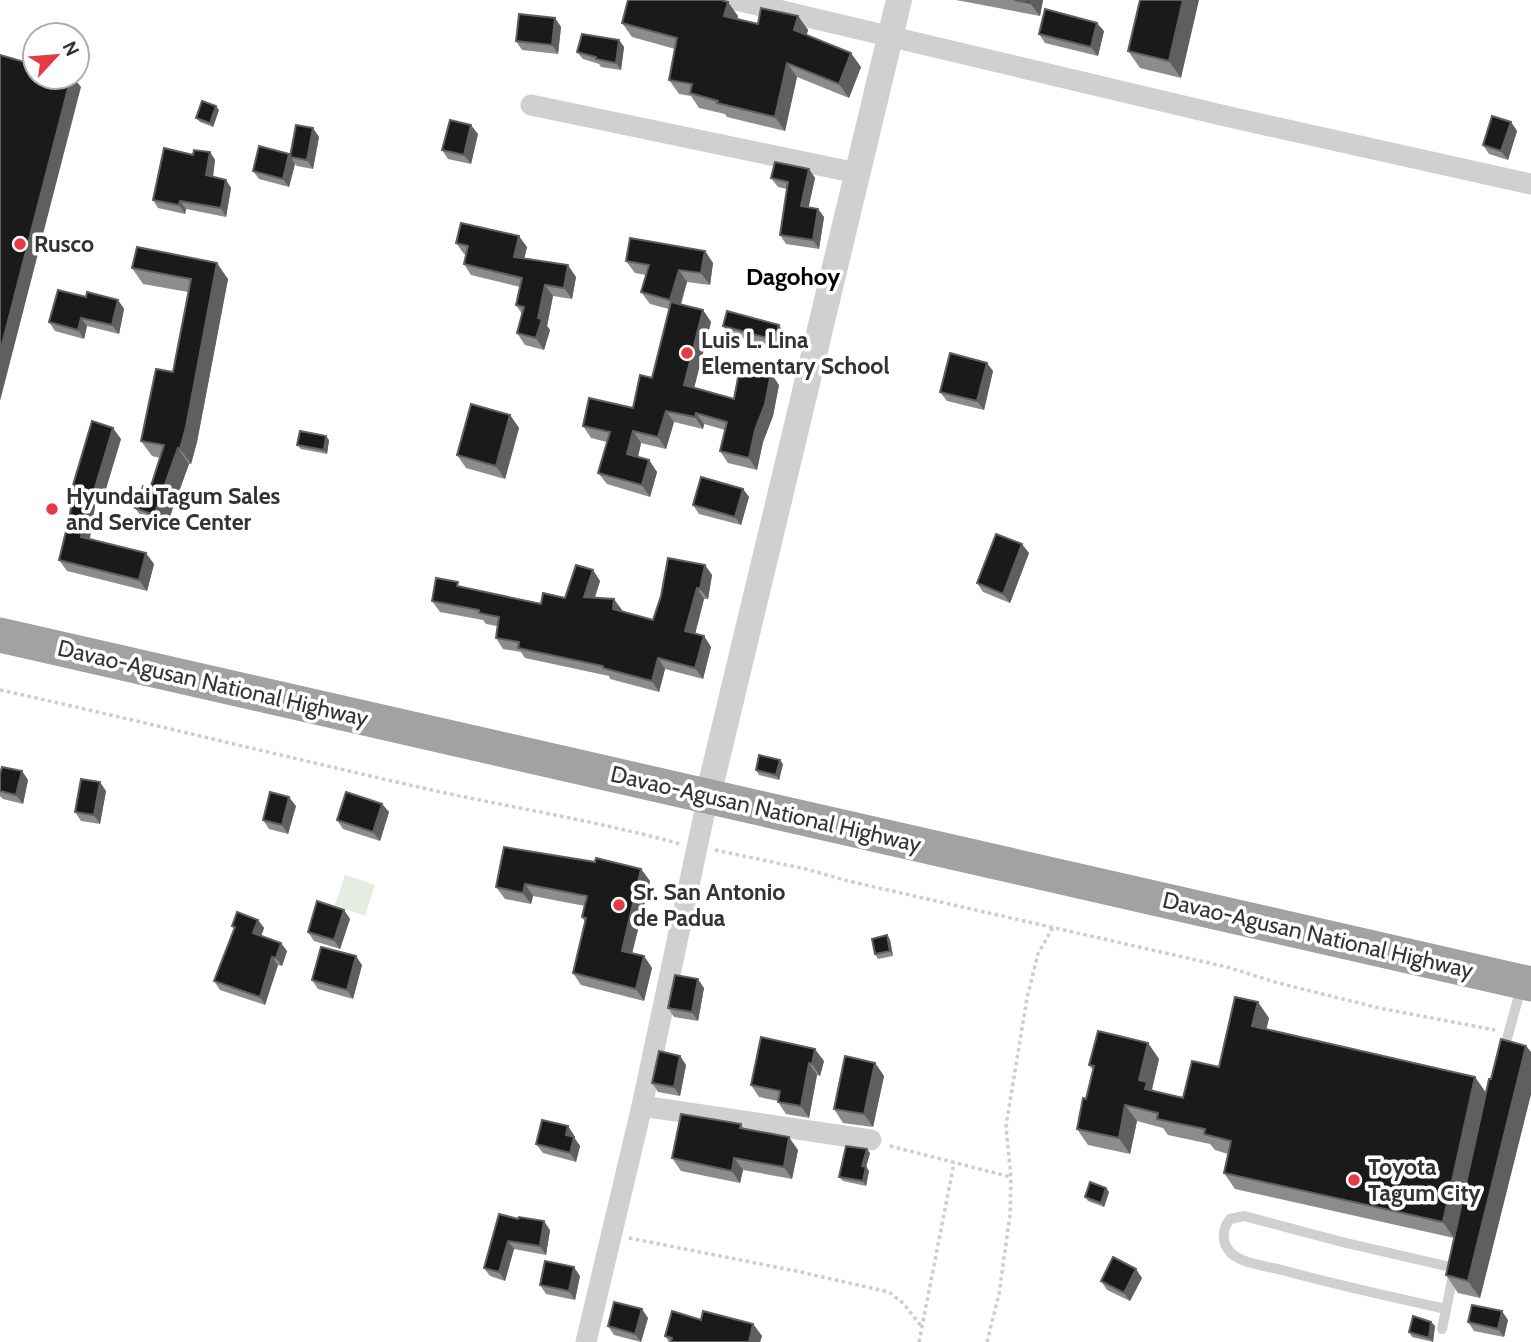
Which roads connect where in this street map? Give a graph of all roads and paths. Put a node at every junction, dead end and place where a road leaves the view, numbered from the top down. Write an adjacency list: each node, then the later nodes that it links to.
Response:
1 (736, 0): 3 (street)
2 (899, 0): 3 (street)
3 (891, 35): 5 (street); 6 (street)
4 (531, 105): 5 (street)
5 (857, 173): 9 (street)
6 (1531, 184)
7 (0, 635): 9 (highway, Davao-Agusan National Highway)
8 (0, 690): 10 (path)
9 (708, 796): 10 (street); 12 (highway, Davao-Agusan National Highway)
10 (696, 849): 11 (path); 15 (street)
11 (1052, 927): 13 (path); 18 (path)
12 (1527, 983): 13 (lane)
13 (1507, 1033): 14 (lane)
14 (1499, 1067)
15 (642, 1106): 16 (street); 19 (street)
16 (871, 1140): 17 (path)
17 (954, 1163): 18 (path); 23 (path)
18 (1011, 1177): 27 (path)
19 (610, 1234): 23 (path); 25 (street)
20 (1458, 1255): 21 (lane)
21 (1455, 1268): 22 (lane); 22 (lane)
22 (1446, 1309): 24 (lane)
23 (922, 1327): 26 (path)
24 (1442, 1329)
25 (586, 1342)
26 (919, 1342)
27 (987, 1342)

